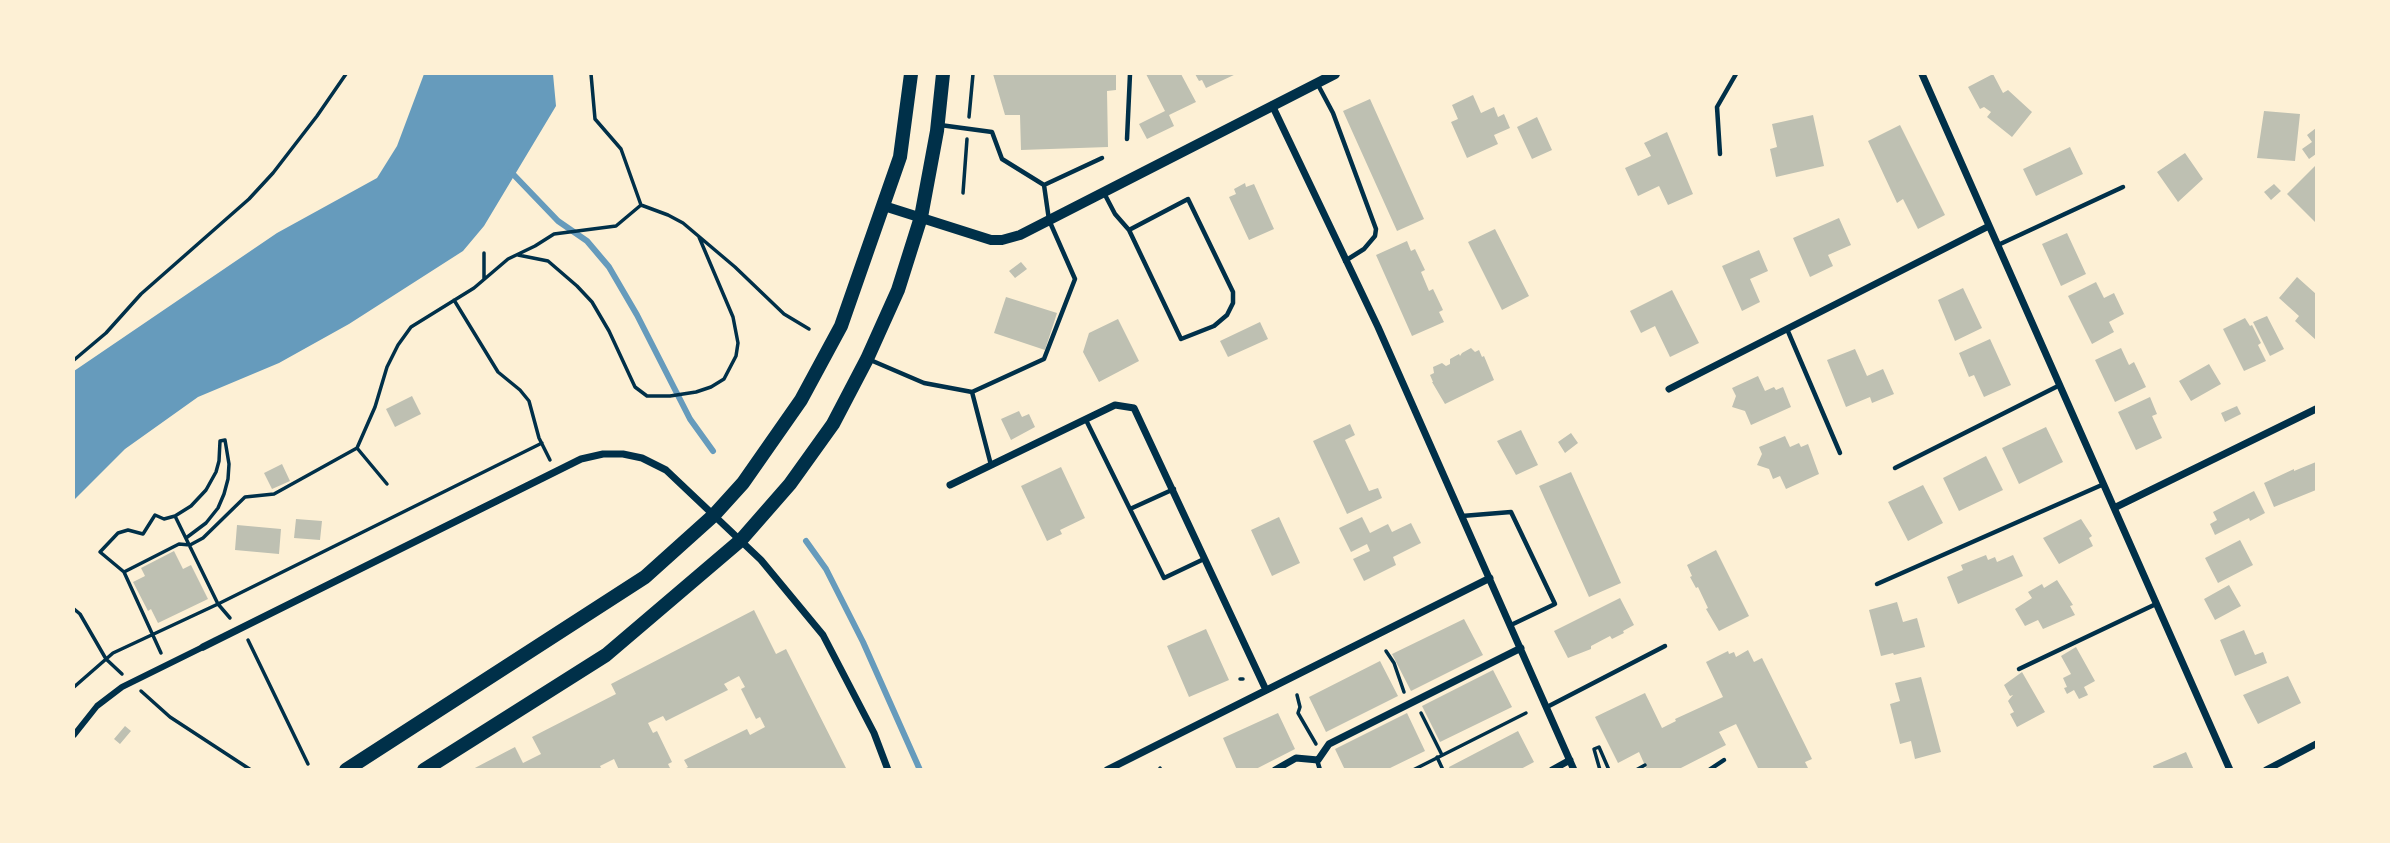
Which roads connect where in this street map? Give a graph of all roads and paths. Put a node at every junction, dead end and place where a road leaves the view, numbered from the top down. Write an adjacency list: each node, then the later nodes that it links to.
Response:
1 (346, 74): 34 (path)
2 (591, 74): 18 (path)
3 (911, 74): 19 (main road)
4 (943, 74): 11 (main road)
5 (1129, 74): 12 (lane)
6 (1335, 74): 9 (street)
7 (1736, 74): 13 (lane)
8 (1922, 74): 22 (street)
9 (1317, 82): 10 (street); 28 (lane)
10 (1272, 105): 17 (street); 28 (street)
11 (938, 125): 15 (lane); 20 (main road)
12 (1127, 139)
13 (1720, 155)
14 (1102, 158): 15 (lane)
15 (1044, 185): 21 (lane)
16 (2123, 187): 25 (lane)
17 (1104, 192): 21 (street); 23 (lane)
18 (641, 205): 24 (path); 27 (path)
19 (884, 206): 20 (street); 52 (main road)
20 (921, 216): 21 (street); 33 (main road)
21 (1049, 220): 37 (lane)
22 (1989, 226): 25 (street); 32 (street)
23 (1129, 230): 23 (lane)
24 (699, 237): 27 (path); 31 (path)
25 (1998, 245): 35 (street)
26 (484, 253): 29 (path)
27 (516, 254): 29 (path)
28 (1345, 261): 54 (street)
29 (484, 279): 30 (path)
30 (454, 300): 40 (path); 41 (path)
31 (809, 329)
32 (1787, 329): 36 (street); 42 (lane)
33 (867, 359): 37 (lane); 56 (main road)
34 (74, 360)
35 (2060, 385): 44 (lane); 47 (street)
36 (1670, 389)
37 (972, 393): 43 (lane)
38 (2316, 409): 50 (street)
39 (1086, 420): 43 (street); 49 (street); 51 (lane)
40 (542, 443): 45 (path); 62 (path)
41 (357, 448): 46 (path); 57 (path)
42 (1840, 453)
43 (991, 465): 48 (street)
44 (1895, 468)
45 (556, 472): 52 (street); 66 (street)
46 (387, 484)
47 (2104, 484): 50 (street); 61 (lane)
48 (950, 485)
49 (1174, 489): 51 (lane); 58 (street)
50 (2114, 508): 63 (street)
51 (1130, 509): 58 (lane)
52 (713, 515): 56 (street); 93 (main road)
53 (175, 516): 55 (path); 55 (path); 59 (path)
54 (1462, 516): 60 (street); 65 (lane)
55 (187, 538): 57 (path)
56 (741, 540): 96 (main road); 97 (street)
57 (190, 545): 59 (path); 62 (path)
58 (1205, 558): 77 (street)
59 (124, 572): 67 (path)
60 (1490, 578): 65 (street); 77 (street)
61 (1877, 584)
62 (218, 604): 66 (path); 67 (path)
63 (2156, 604): 74 (lane); 109 (street)
64 (74, 609): 72 (path)
65 (1511, 625): 70 (street)
66 (240, 629): 69 (street); 91 (path)
67 (153, 635): 72 (path); 73 (path)
68 (1665, 646): 81 (lane)
69 (204, 647): 73 (street)
70 (1521, 648): 81 (street); 88 (street)
71 (1386, 651): 79 (path)
72 (106, 659): 75 (path); 76 (path)
73 (167, 665): 84 (street)
74 (2019, 669)
75 (120, 673)
76 (74, 687)
77 (1266, 690): 98 (street)
78 (141, 692): 94 (path)
79 (1404, 692)
80 (1297, 695): 86 (path)
81 (1547, 707): 89 (street)
82 (1419, 709): 87 (path)
83 (1526, 713): 87 (path)
84 (74, 735)
85 (2316, 744): 110 (street)
86 (1317, 746)
87 (1439, 756): 101 (path); 102 (path)
88 (1318, 760): 99 (street); 100 (lane)
89 (1570, 760): 103 (street); 104 (street)
90 (1724, 760): 108 (lane)
91 (308, 764)
92 (1645, 765): 107 (path)
93 (363, 766): 95 (main road)
94 (251, 769)
95 (346, 769)
96 (424, 769)
97 (888, 769)
98 (1107, 769)
99 (1275, 769)
100 (1320, 769)
101 (1413, 769)
102 (1443, 769)
103 (1552, 769)
104 (1574, 769)
105 (1600, 769): 106 (path)
106 (1609, 769)
107 (1636, 769)
108 (1709, 769)
109 (2230, 769)
110 (2266, 769)

